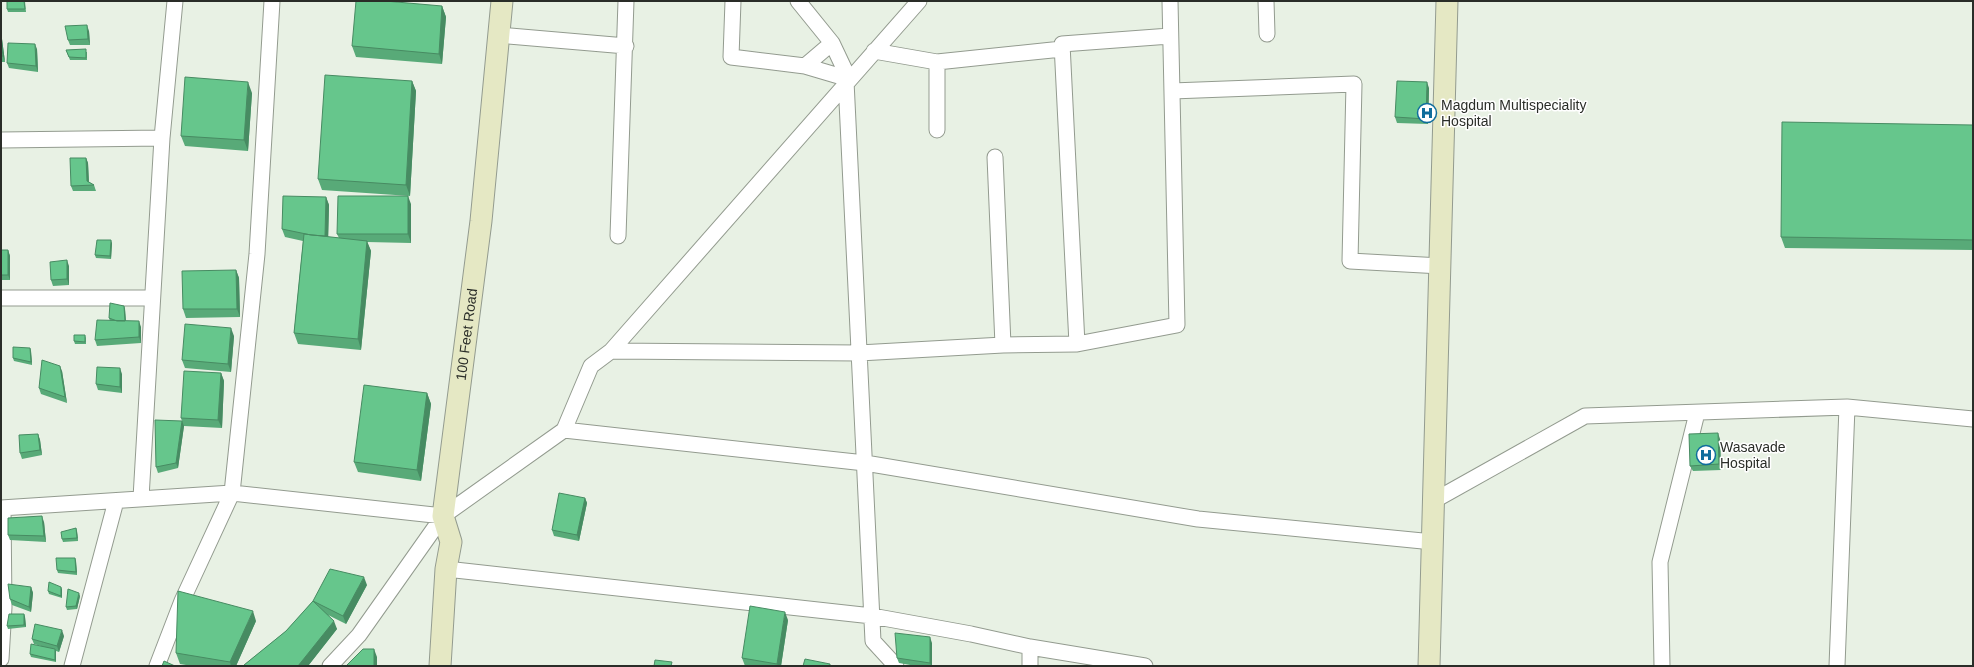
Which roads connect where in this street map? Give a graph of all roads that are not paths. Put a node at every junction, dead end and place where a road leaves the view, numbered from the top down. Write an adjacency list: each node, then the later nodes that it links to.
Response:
1 (175, 1): 23 (street)
2 (272, 1): 39 (street)
3 (502, 1): 12 (main road, 100 Feet Road)
4 (626, 1): 15 (street)
5 (733, 1): 19 (street)
6 (798, 1): 14 (street)
7 (919, 1): 17 (street)
8 (1170, 1): 13 (street)
9 (1266, 1): 11 (street)
10 (1447, 1): 27 (main road)
11 (1267, 34)
12 (498, 35): 15 (street); 44 (main road, 100 Feet Road)
13 (1170, 36): 16 (street); 21 (street)
14 (832, 43): 19 (street); 20 (street)
15 (626, 46): 26 (street)
16 (1062, 49): 18 (street); 30 (street)
17 (874, 51): 18 (street); 20 (street)
18 (937, 62): 22 (street)
19 (805, 66): 20 (street)
20 (848, 80): 32 (street); 33 (street)
21 (1172, 91): 27 (street); 30 (street)
22 (937, 130)
23 (162, 138): 24 (street); 29 (street)
24 (1, 140)
25 (995, 157): 31 (street)
26 (618, 236)
27 (1441, 266): 41 (main road)
28 (1, 298): 29 (street)
29 (152, 298): 40 (street)
30 (1077, 344): 31 (street)
31 (1003, 345): 33 (street)
32 (610, 351): 33 (street); 37 (street)
33 (859, 353): 38 (street)
34 (1847, 407): 35 (street); 36 (street); 59 (street)
35 (1697, 413): 41 (street); 58 (street)
36 (1973, 419)
37 (564, 430): 38 (street); 44 (street)
38 (865, 463): 45 (street); 47 (street)
39 (232, 493): 40 (street); 44 (street); 51 (street)
40 (141, 498): 42 (street)
41 (1435, 500): 45 (main road)
42 (116, 501): 43 (street); 50 (street)
43 (2, 508): 49 (street)
44 (443, 516): 46 (main road, 100 Feet Road); 52 (street)
45 (1433, 542): 57 (main road)
46 (446, 569): 47 (street); 53 (main road, 100 Feet Road)
47 (872, 616): 48 (street); 54 (street)
48 (1030, 647): 55 (street); 56 (street)
49 (1, 659)
50 (72, 666)
51 (157, 666)
52 (330, 666)
53 (440, 666)
54 (896, 666)
55 (1030, 666)
56 (1145, 666)
57 (1429, 666)
58 (1662, 666)
59 (1837, 666)

